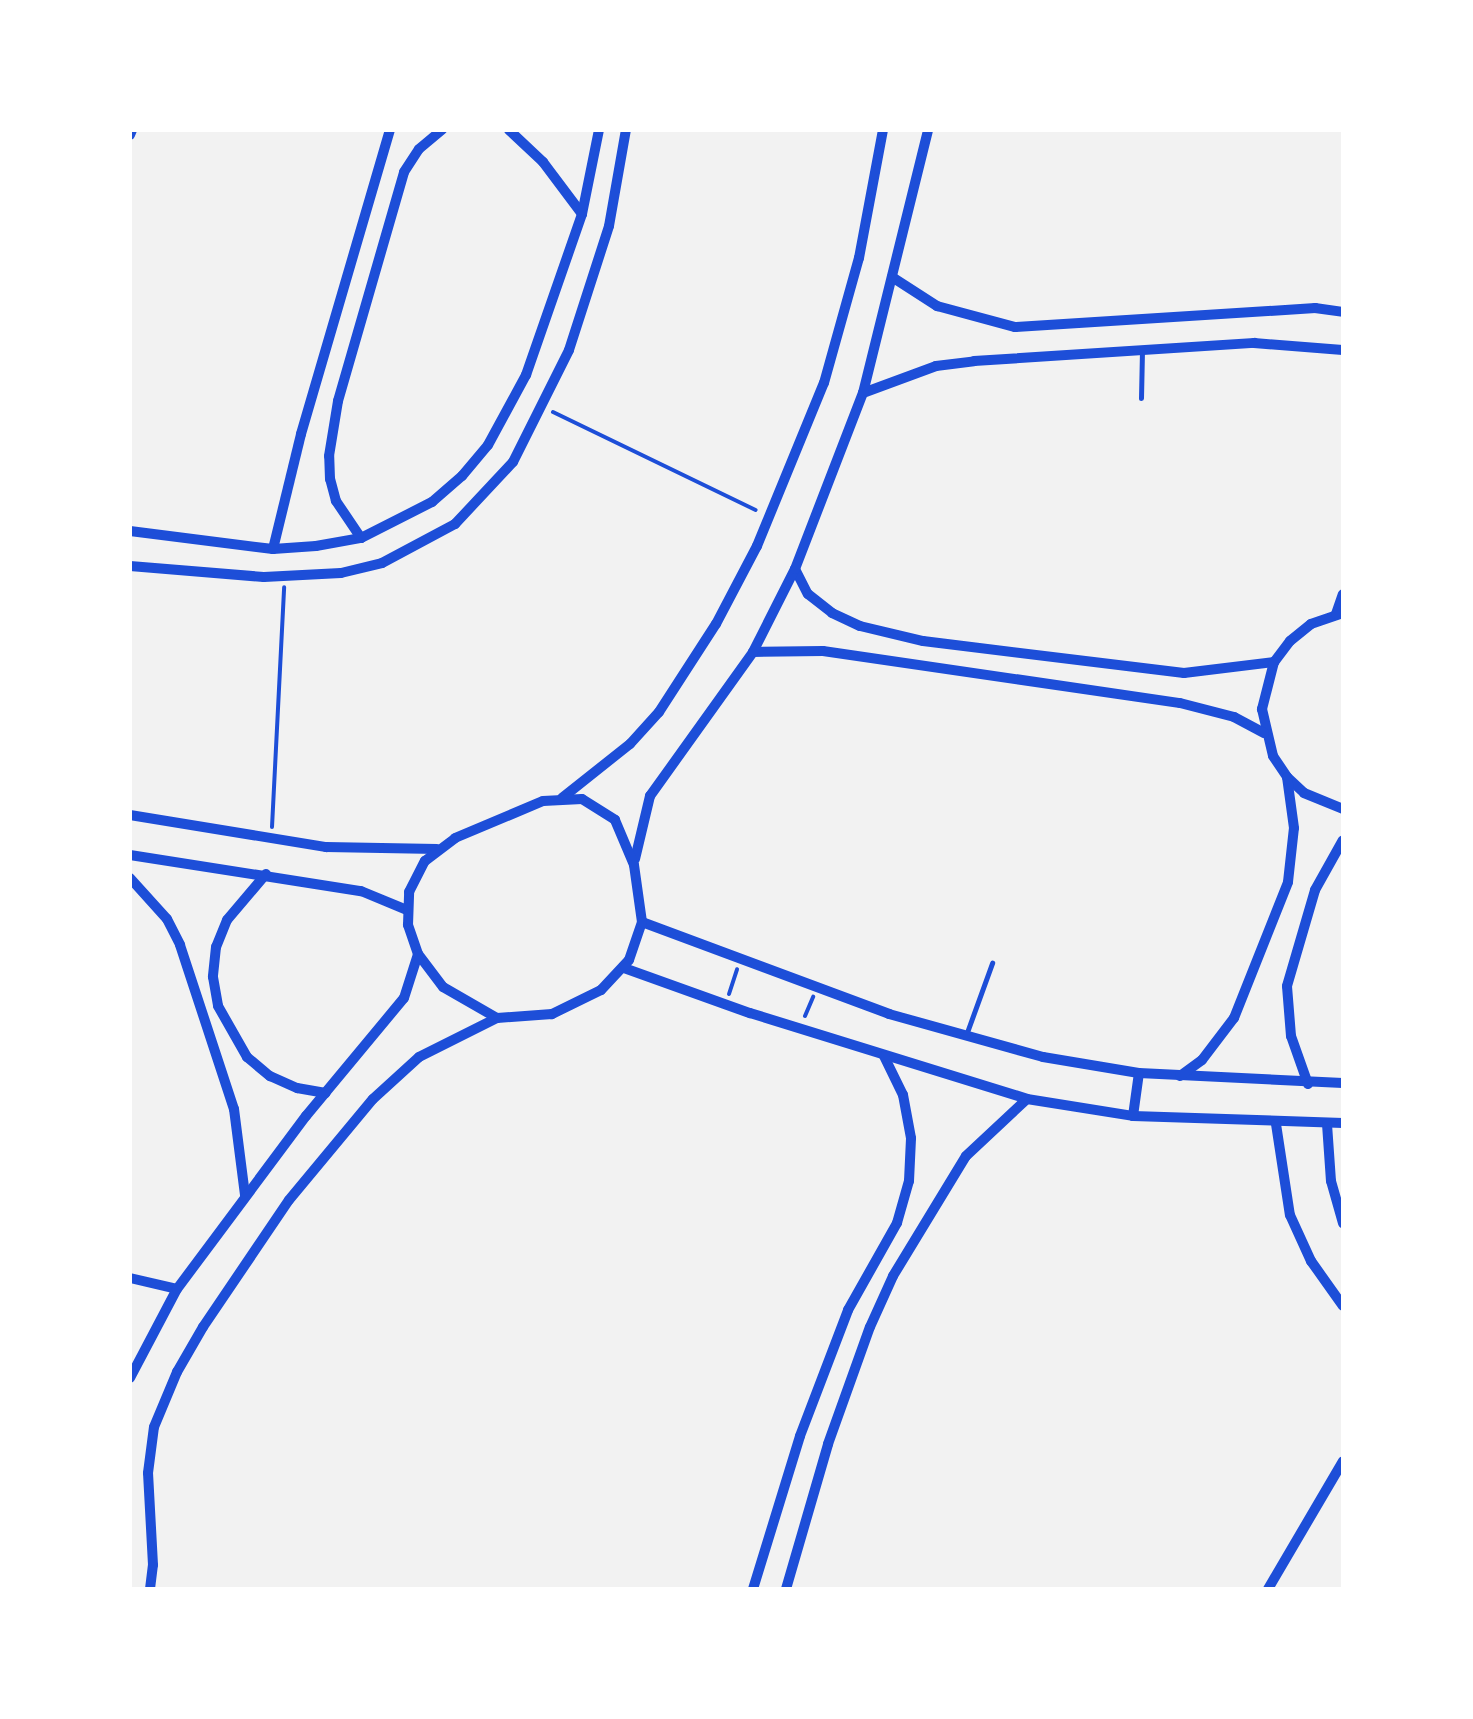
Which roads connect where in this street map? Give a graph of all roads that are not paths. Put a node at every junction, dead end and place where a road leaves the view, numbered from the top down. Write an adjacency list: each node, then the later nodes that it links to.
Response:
1 (390, 130): 17 (street)
2 (442, 130): 16 (street)
3 (509, 130): 8 (street)
4 (598, 130): 8 (street)
5 (626, 130): 18 (street)
6 (883, 130): 26 (street)
7 (928, 130): 9 (street)
8 (582, 214): 16 (street)
9 (892, 277): 10 (street); 13 (street)
10 (1343, 312)
11 (1343, 350): 12 (street)
12 (1142, 352): 13 (street); 14 (lane)
13 (862, 394): 19 (street)
14 (1141, 398)
15 (130, 531): 17 (street)
16 (361, 538): 17 (street)
17 (273, 549)
18 (130, 566)
19 (795, 569): 22 (street); 23 (street)
20 (1343, 594): 21 (street)
21 (1339, 614): 23 (street)
22 (753, 652): 24 (street); 32 (street)
23 (1274, 662): 24 (street)
24 (1264, 732): 25 (street)
25 (1287, 777): 27 (street); 44 (street)
26 (562, 798): 30 (street); 32 (street)
27 (1343, 809)
28 (130, 815): 30 (street)
29 (1343, 840): 46 (street)
30 (438, 850): 35 (street)
31 (130, 855): 33 (street)
32 (634, 865): 36 (street)
33 (266, 874): 35 (street); 47 (street)
34 (130, 878): 53 (street)
35 (406, 910): 37 (street)
36 (642, 922): 39 (street); 41 (street)
37 (418, 954): 40 (street); 47 (street)
38 (992, 963): 41 (lane)
39 (624, 968): 40 (street); 42 (street)
40 (497, 1018): 60 (street)
41 (964, 1038): 43 (street)
42 (884, 1056): 48 (street); 61 (street)
43 (1139, 1073): 44 (street); 49 (street)
44 (1180, 1076): 46 (street)
45 (1343, 1083): 46 (street)
46 (1308, 1084)
47 (326, 1093): 53 (street)
48 (1027, 1100): 49 (street); 62 (street)
49 (1133, 1116): 50 (street)
50 (1276, 1124): 51 (street); 57 (street)
51 (1327, 1124): 52 (street); 54 (street)
52 (1343, 1124)
53 (245, 1196): 56 (street)
54 (1343, 1223)
55 (130, 1278): 56 (street)
56 (177, 1289): 58 (street)
57 (1343, 1306)
58 (130, 1378)
59 (1343, 1461): 63 (street)
60 (150, 1589)
61 (753, 1589)
62 (786, 1589)
63 (1268, 1589)

